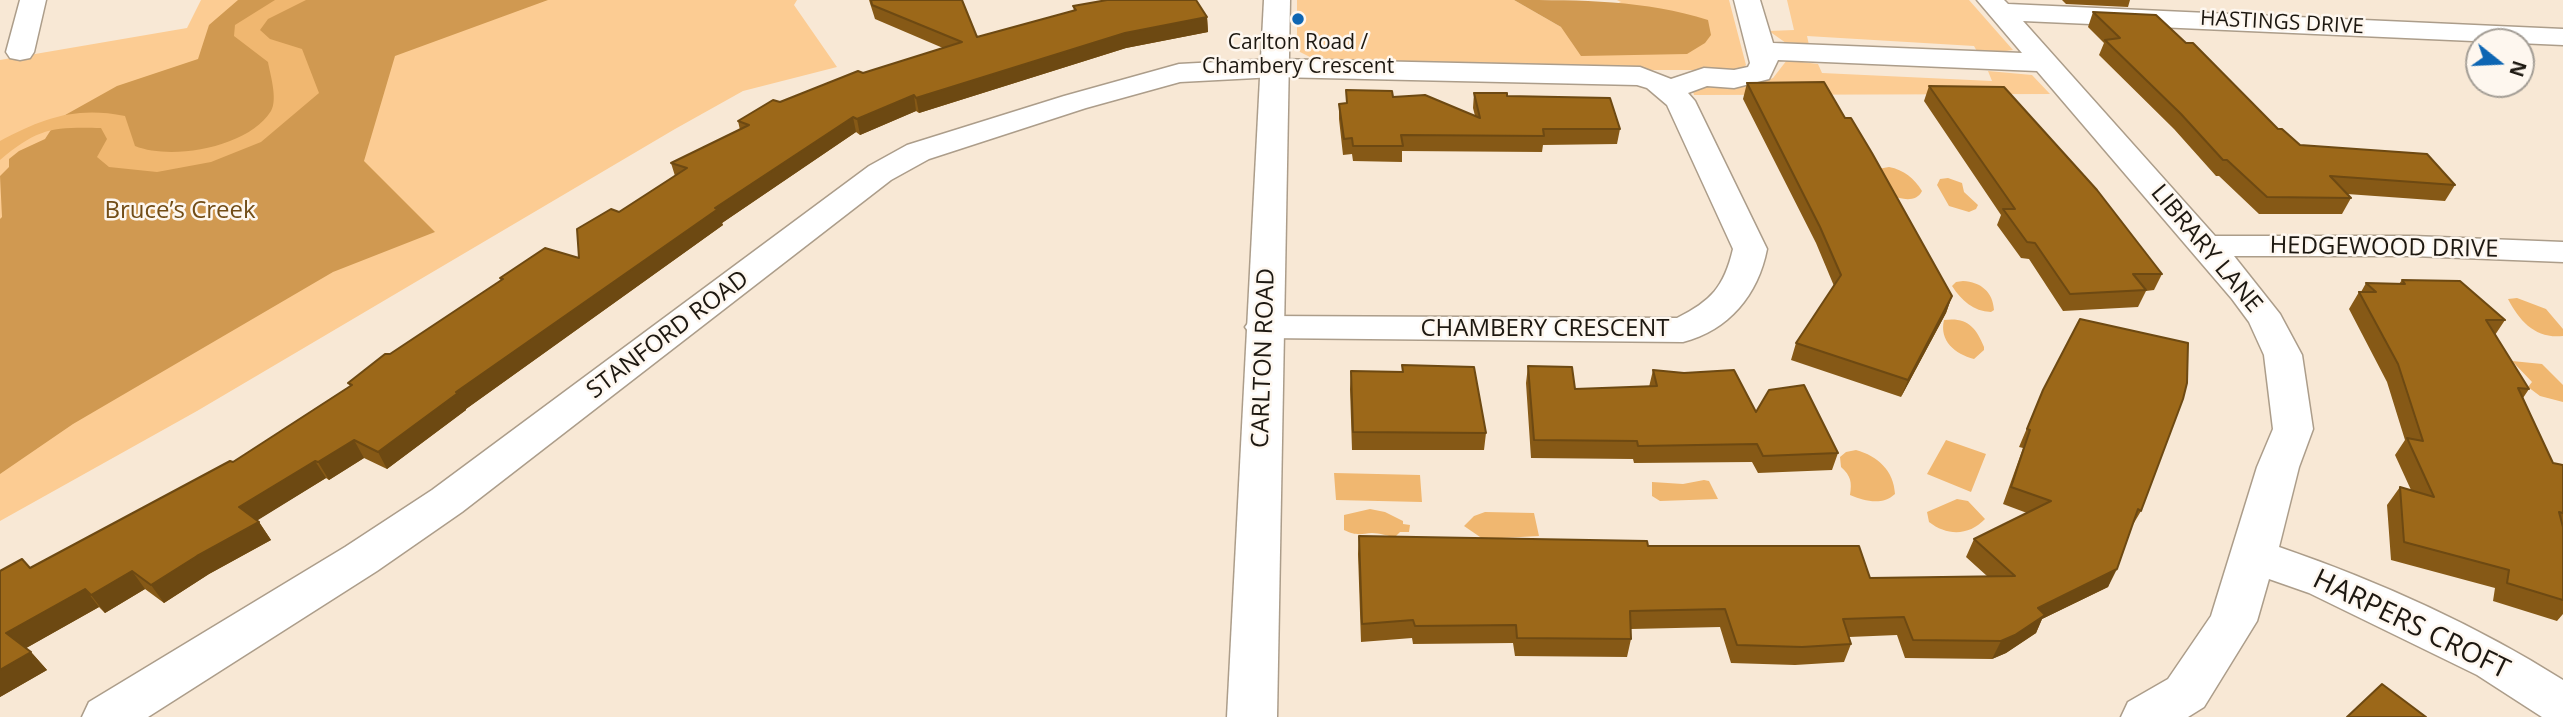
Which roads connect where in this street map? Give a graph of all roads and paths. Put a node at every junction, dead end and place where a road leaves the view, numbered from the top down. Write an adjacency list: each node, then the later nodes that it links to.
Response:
1 (1278, 0): 10 (street, CARLTON ROAD)
2 (1747, 0): 7 (street)
3 (1995, 6): 6 (street, HASTINGS DRIVE); 9 (street, LIBRARY LANE)
4 (31, 9): 5 (street); 8 (street)
5 (0, 21)
6 (2563, 37)
7 (1761, 51): 9 (street); 11 (street)
8 (20, 52)
9 (2045, 63): 12 (street, LIBRARY LANE)
10 (1275, 68): 11 (street, CHAMBERY CRESCENT); 14 (street, CARLTON ROAD); 17 (street, STANFORD ROAD)
11 (1668, 90): 14 (street, CHAMBERY CRESCENT)
12 (2205, 246): 13 (street, HEDGEWOOD DRIVE); 15 (street, LIBRARY LANE)
13 (2563, 252)
14 (1264, 327): 18 (street, CARLTON ROAD)
15 (2254, 556): 16 (street, HARPERS CROFT); 19 (street, LIBRARY LANE)
16 (2563, 705)
17 (107, 717)
18 (1252, 717)
19 (2146, 717)

